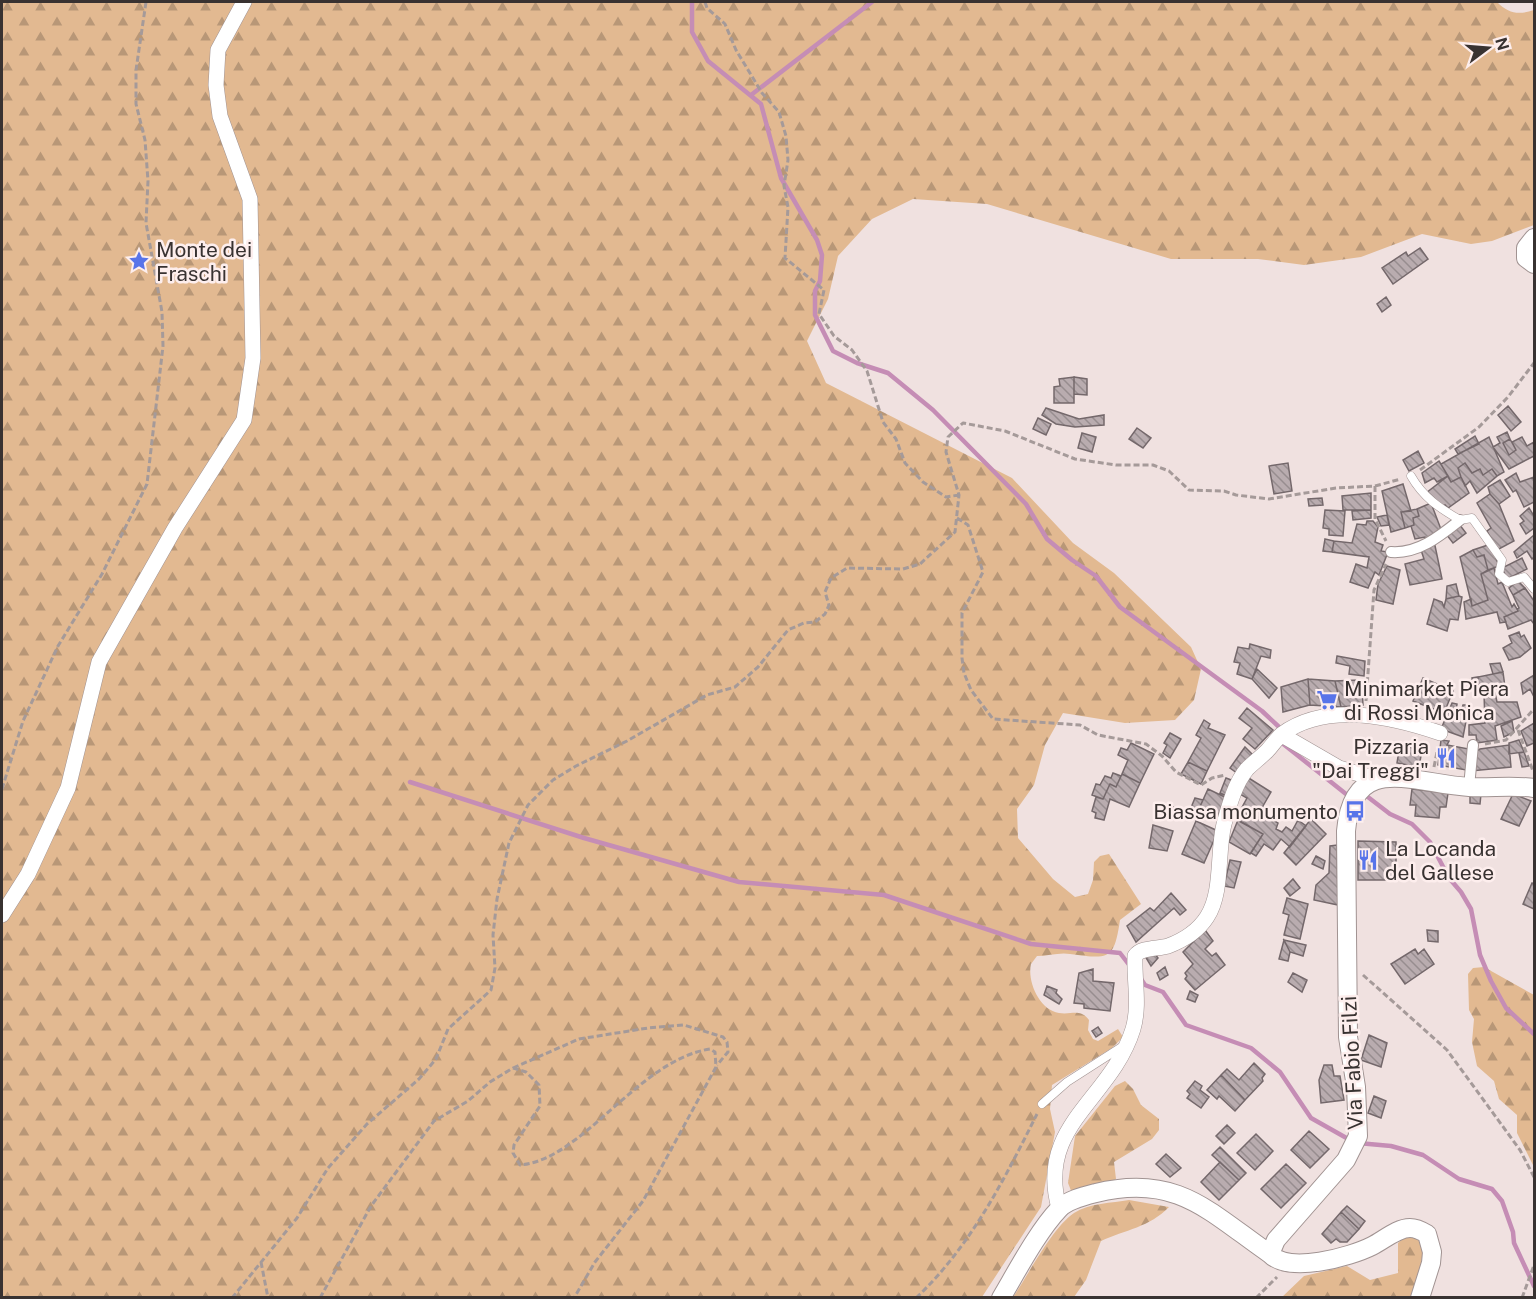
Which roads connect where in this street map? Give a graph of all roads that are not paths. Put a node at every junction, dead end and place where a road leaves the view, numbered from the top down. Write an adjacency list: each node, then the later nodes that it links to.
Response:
1 (244, 2): 14 (street)
2 (1534, 238): 3 (street)
3 (1534, 264)
4 (1411, 476): 5 (lane)
5 (1460, 520): 6 (street); 7 (lane)
6 (1391, 552)
7 (1534, 589)
8 (1440, 733): 9 (street)
9 (1282, 735): 11 (street); 15 (street)
10 (1473, 745): 12 (street)
11 (1376, 779): 12 (street); 18 (street, Via Fabio Filzi)
12 (1468, 787): 13 (street)
13 (1527, 787)
14 (2, 915)
15 (1127, 1043): 16 (lane); 17 (street)
16 (1042, 1104)
17 (1059, 1208): 18 (street); 19 (street)
18 (1270, 1254): 20 (street)
19 (1001, 1298)
20 (1420, 1298)

